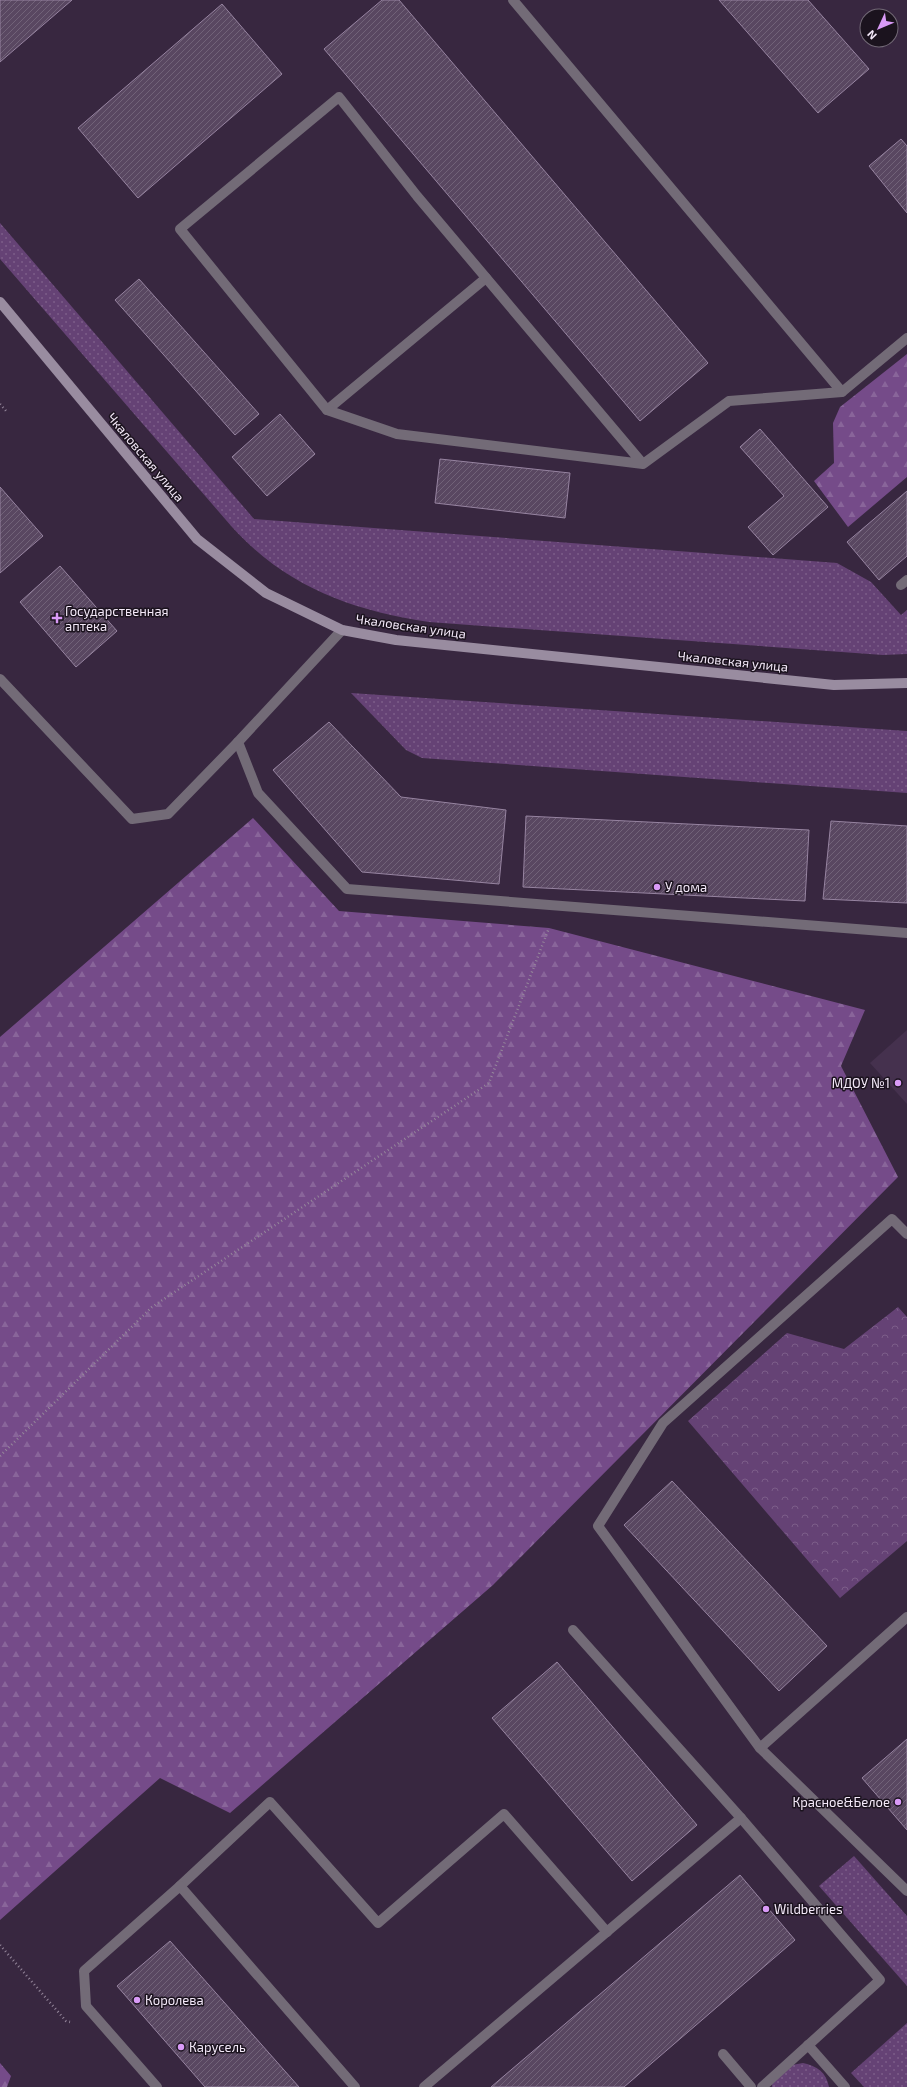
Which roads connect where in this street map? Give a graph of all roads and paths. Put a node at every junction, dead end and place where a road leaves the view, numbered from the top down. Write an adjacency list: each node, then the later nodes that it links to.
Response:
1 (513, 0): 5 (street)
2 (486, 278): 7 (street); 7 (street); 9 (street)
3 (0, 302): 10 (street, Чкаловская улица)
4 (907, 338): 5 (street)
5 (842, 392): 9 (street)
6 (0, 404): 8 (path)
7 (327, 410): 9 (street)
8 (7, 412)
9 (643, 464)
10 (342, 630): 12 (street, Чкаловская улица); 13 (street)
11 (0, 679): 13 (street)
12 (907, 683)
13 (238, 742): 15 (street)
14 (549, 928): 17 (path)
15 (907, 933)
16 (907, 1234): 20 (street)
17 (0, 1456)
18 (907, 1617): 20 (street)
19 (573, 1630): 21 (street)
20 (760, 1748): 23 (street)
21 (741, 1818): 24 (street); 27 (street)
22 (180, 1886): 24 (street); 29 (street); 30 (street)
23 (907, 1891)
24 (607, 1932): 31 (street)
25 (0, 1945): 26 (path)
26 (73, 2023)
27 (808, 2045): 33 (street); 34 (street)
28 (723, 2054): 32 (street)
29 (157, 2087)
30 (355, 2087)
31 (424, 2087)
32 (751, 2087)
33 (762, 2087)
34 (845, 2087)

